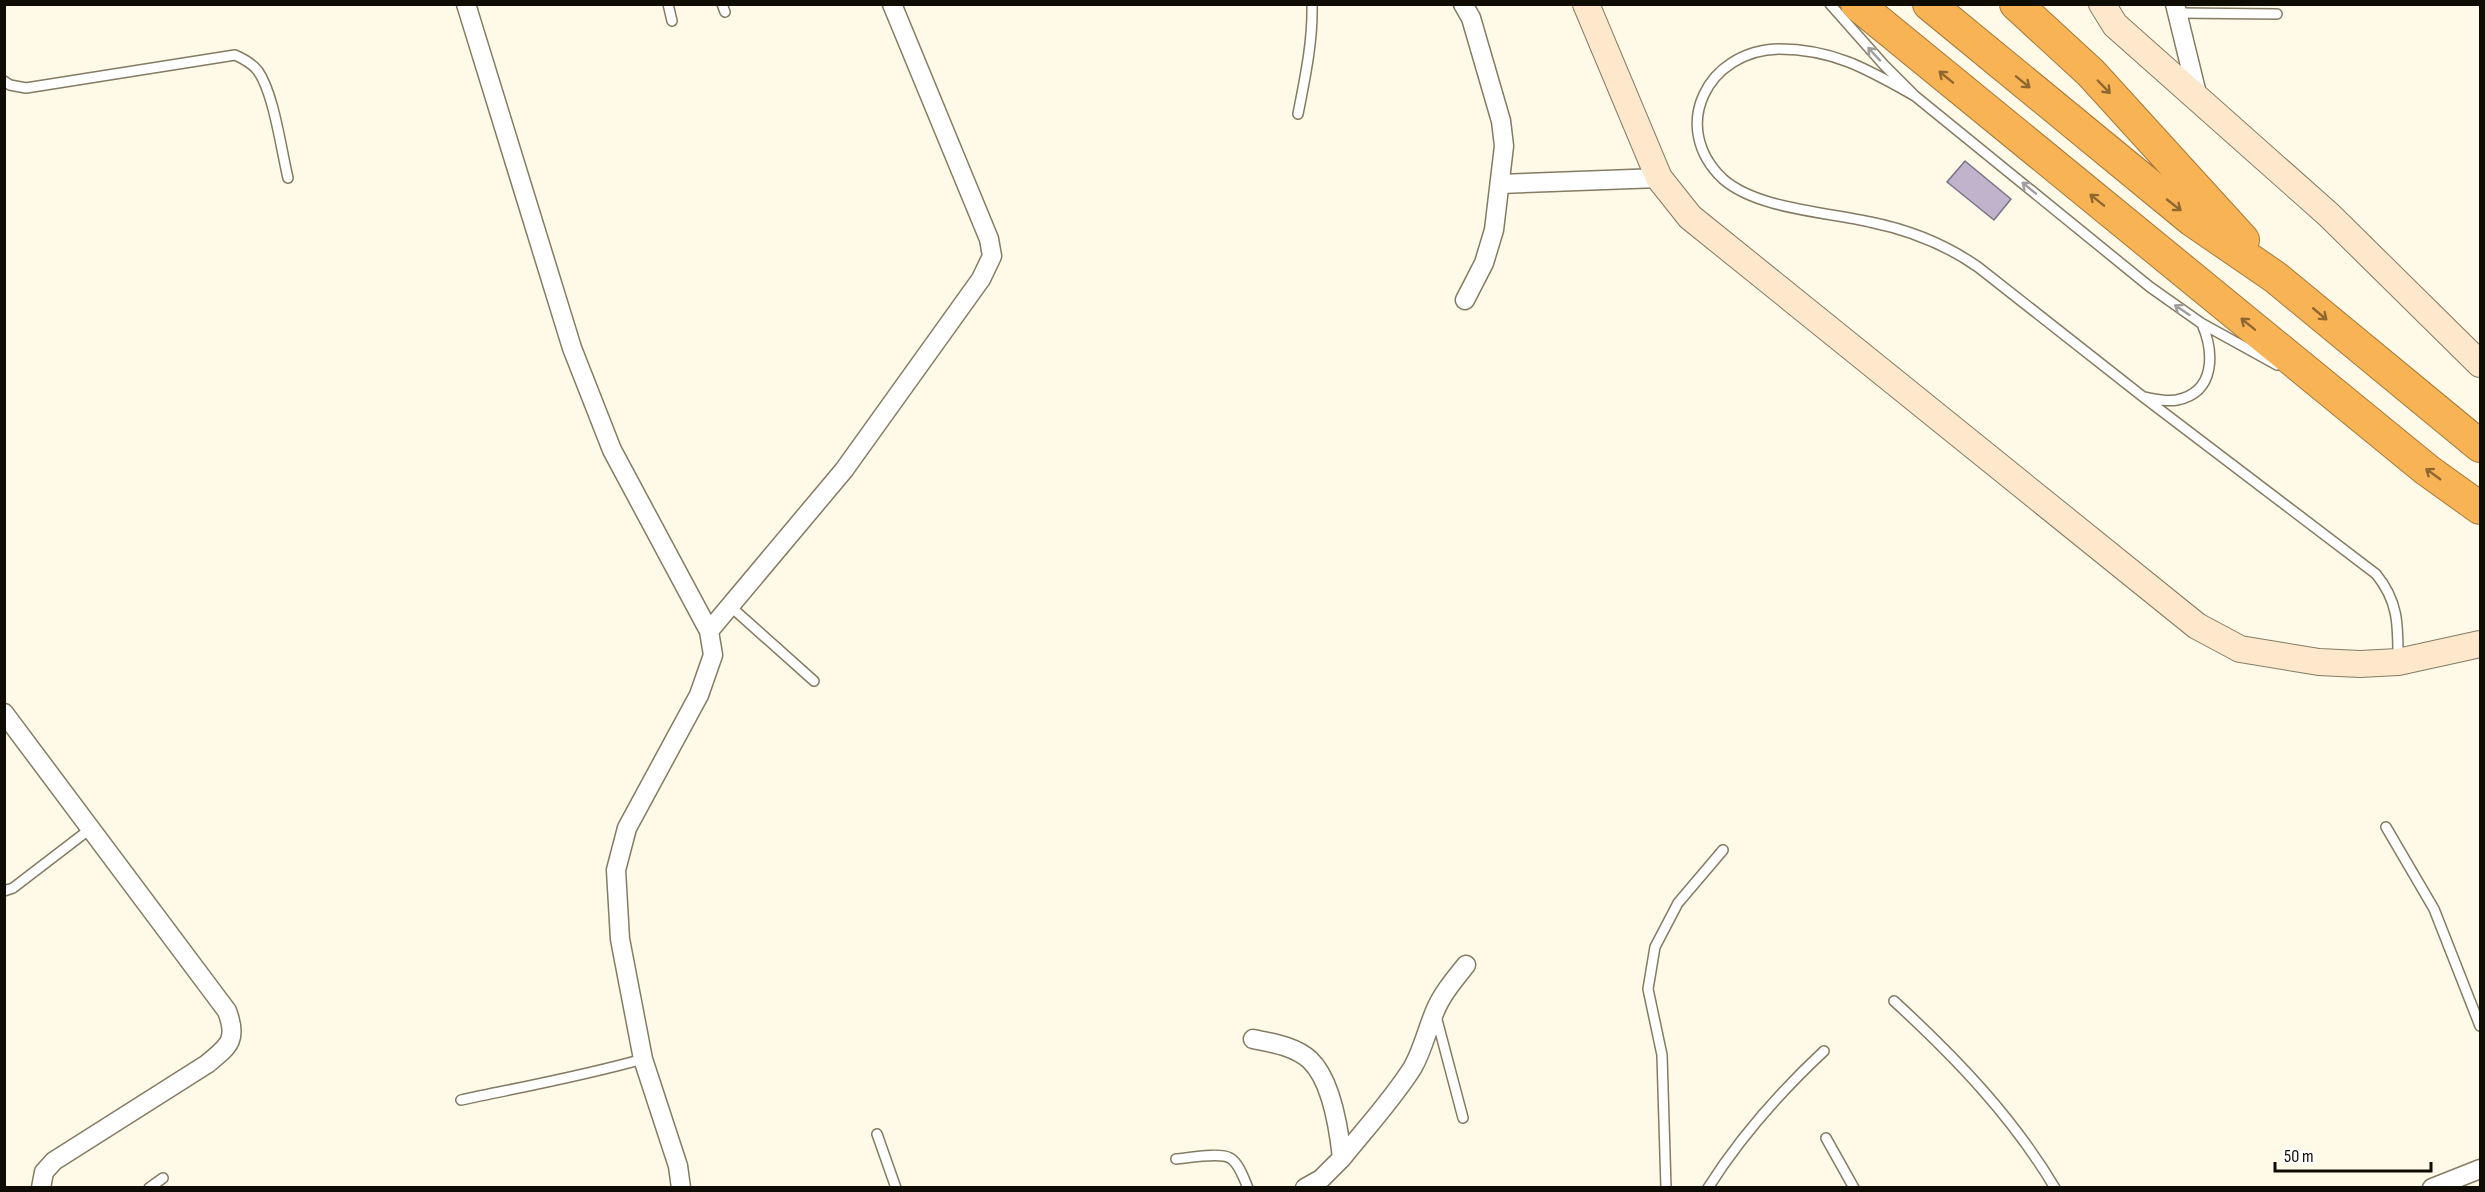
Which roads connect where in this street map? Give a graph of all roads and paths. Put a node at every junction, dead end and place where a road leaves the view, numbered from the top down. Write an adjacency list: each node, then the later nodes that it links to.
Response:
1 (466, 4): 31 (street)
2 (668, 4): 14 (lane)
3 (892, 4): 30 (street)
4 (1312, 4): 18 (lane)
5 (1462, 4): 21 (street)
6 (1586, 4): 20 (main road)
7 (1830, 4): 16 (lane, one-way to 7)
8 (1857, 4): 27 (highway, one-way to 8)
9 (1929, 4): 22 (highway, one-way to 22)
10 (2016, 4): 22 (highway, one-way to 22)
11 (2102, 4): 17 (main road)
12 (2176, 9): 13 (lane); 17 (street)
13 (2277, 14)
14 (672, 21)
15 (4, 81): 19 (lane)
16 (1915, 96): 24 (lane, one-way to 16); 26 (lane)
17 (2198, 98): 25 (main road)
18 (1298, 114)
19 (288, 178)
20 (1659, 178): 21 (street); 33 (main road)
21 (1500, 184): 23 (street)
22 (2275, 277): 28 (highway, one-way to 28)
23 (1465, 300)
24 (2201, 323): 26 (lane); 27 (lane)
25 (2481, 364)
26 (2142, 396): 33 (lane)
27 (2342, 400): 29 (highway, one-way to 27)
28 (2481, 446)
29 (2481, 508)
30 (730, 606): 31 (street); 34 (lane)
31 (709, 631): 46 (street)
32 (2481, 644): 33 (main road)
33 (2398, 662)
34 (814, 681)
35 (4, 713): 37 (street)
36 (2385, 827): 43 (lane)
37 (90, 829): 39 (lane); 55 (street)
38 (1723, 849): 61 (lane)
39 (4, 891)
40 (1466, 965): 42 (street)
41 (1894, 1001): 64 (lane)
42 (1435, 1011): 48 (lane); 51 (street)
43 (2481, 1026)
44 (1253, 1039): 51 (street)
45 (1824, 1051): 62 (lane)
46 (643, 1059): 47 (lane); 57 (street)
47 (461, 1100)
48 (1463, 1118)
49 (877, 1134): 58 (lane)
50 (1826, 1138): 63 (lane)
51 (1342, 1158): 60 (street)
52 (1176, 1159): 59 (lane)
53 (2481, 1169): 65 (street)
54 (163, 1178): 56 (lane)
55 (41, 1188)
56 (149, 1188)
57 (681, 1188)
58 (896, 1188)
59 (1248, 1188)
60 (1305, 1188)
61 (1666, 1188)
62 (1708, 1188)
63 (1854, 1188)
64 (2055, 1188)
65 (2432, 1188)

